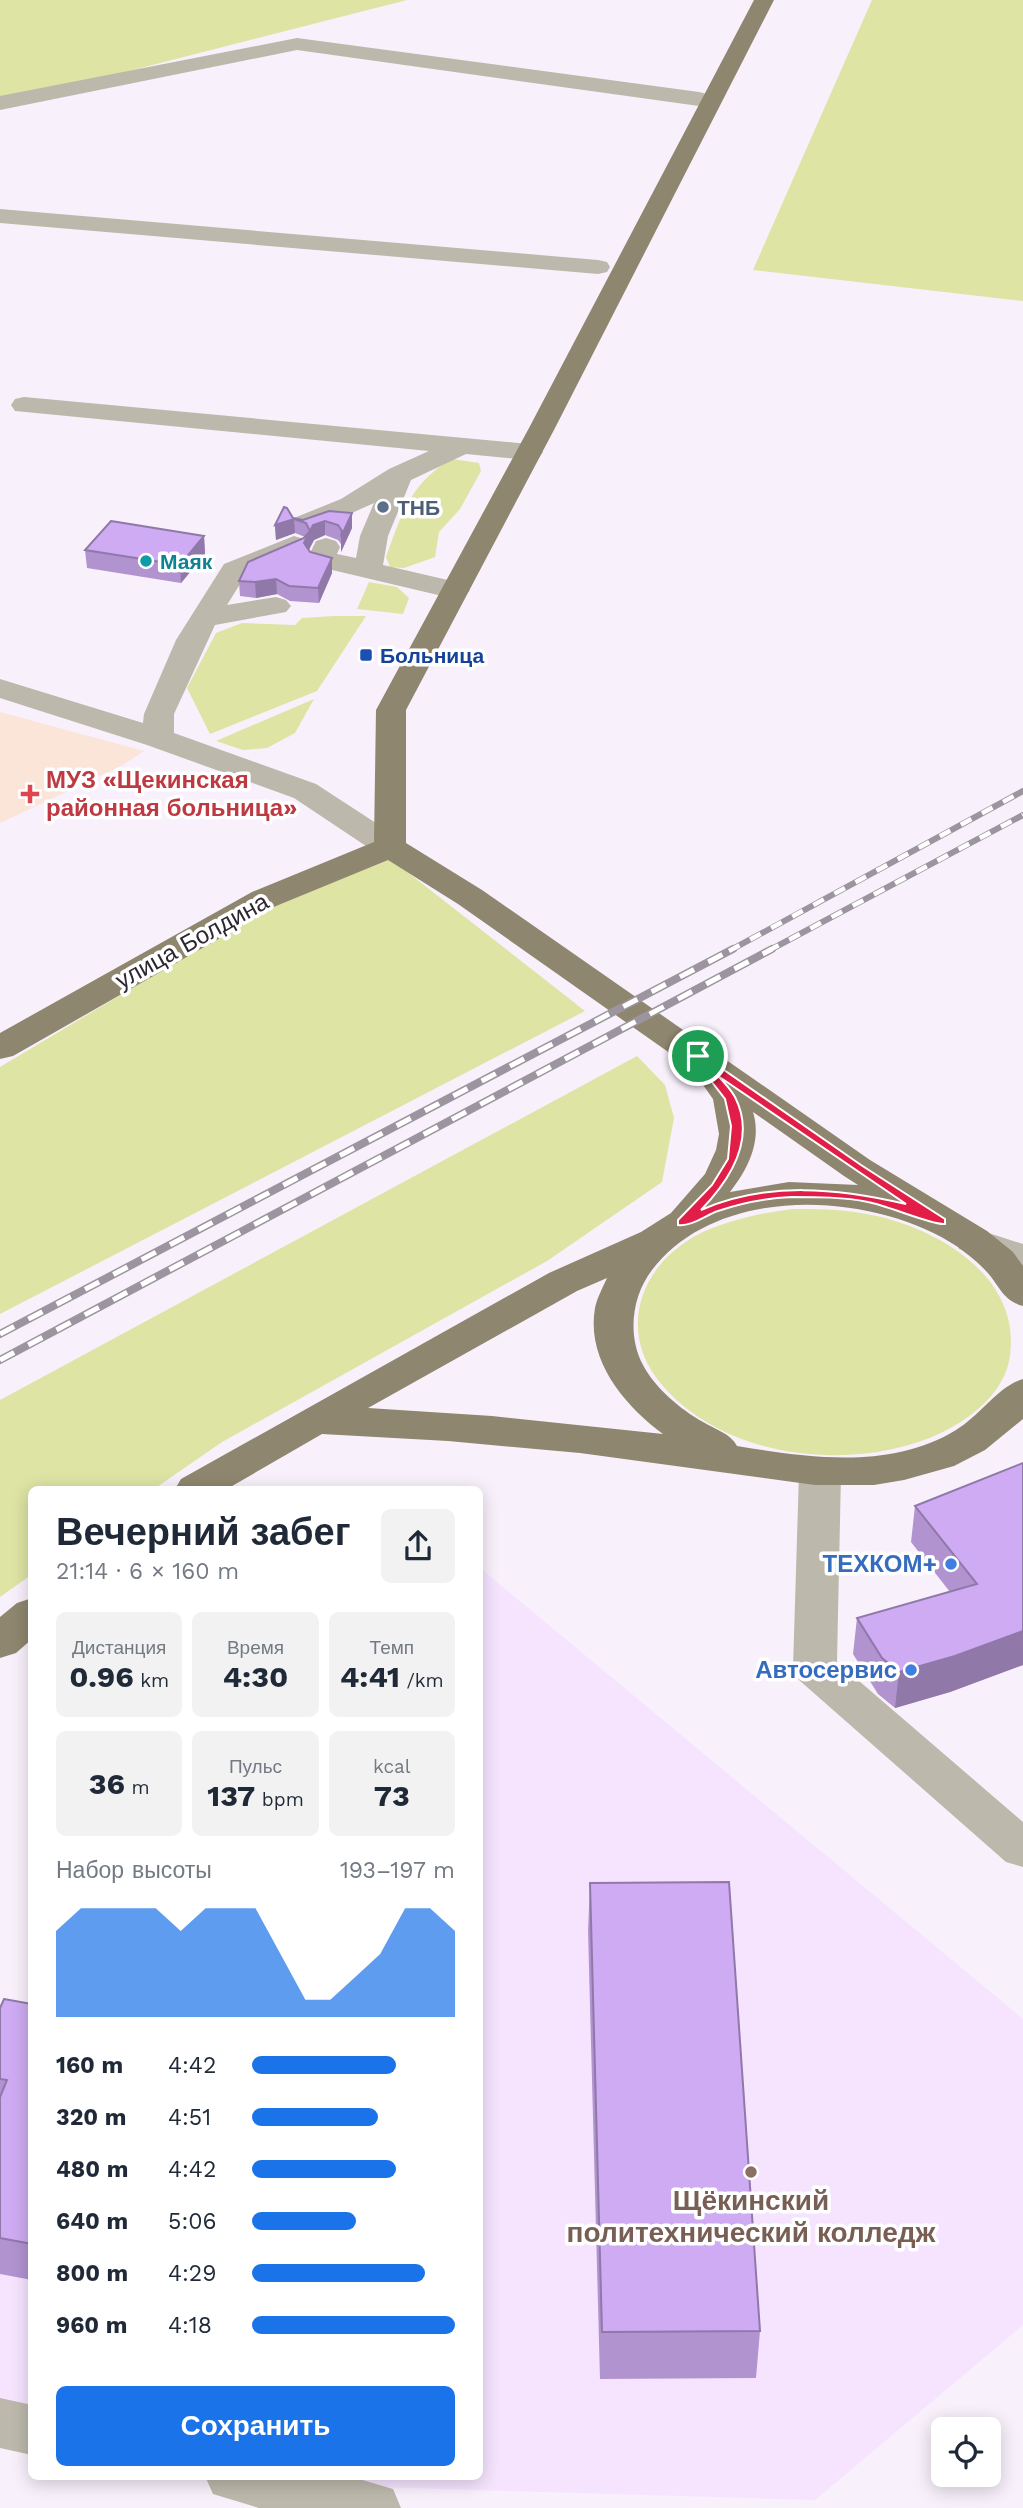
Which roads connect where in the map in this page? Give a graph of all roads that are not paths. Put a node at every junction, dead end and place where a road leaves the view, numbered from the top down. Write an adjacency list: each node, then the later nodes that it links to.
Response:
1 (764, 0): 8 (main road)
2 (699, 99): 3 (street)
3 (0, 103)
4 (0, 216): 5 (street)
5 (598, 267)
6 (23, 405): 7 (street)
7 (462, 446): 8 (street); 9 (street)
8 (529, 452): 12 (main road)
9 (399, 475): 10 (street); 11 (street)
10 (338, 526): 11 (street); 14 (street)
11 (368, 569): 12 (street)
12 (455, 590): 17 (main road)
13 (276, 607): 14 (street)
14 (204, 618): 16 (street)
15 (0, 688): 16 (street)
16 (158, 738): 17 (street)
17 (390, 847): 18 (main road, улица Болдина); 19 (main road)
18 (0, 1048)
19 (698, 1056): 20 (main road); 21 (main road)
20 (957, 1231): 21 (main road); 22 (street); 23 (main road)
21 (668, 1232): 26 (main road); 28 (main road)
22 (1023, 1257)
23 (1023, 1293)
24 (1023, 1393): 27 (main road)
25 (1023, 1414): 27 (street)
26 (315, 1420): 28 (main road); 30 (main road)
27 (977, 1438): 29 (main road)
28 (776, 1466): 29 (main road)
29 (820, 1472): 33 (street)
30 (201, 1486)
31 (28, 1618): 32 (main road)
32 (0, 1642)
33 (1023, 1849)
34 (0, 2423): 35 (street)
35 (28, 2429)
36 (250, 2480): 37 (street)
37 (373, 2508)

